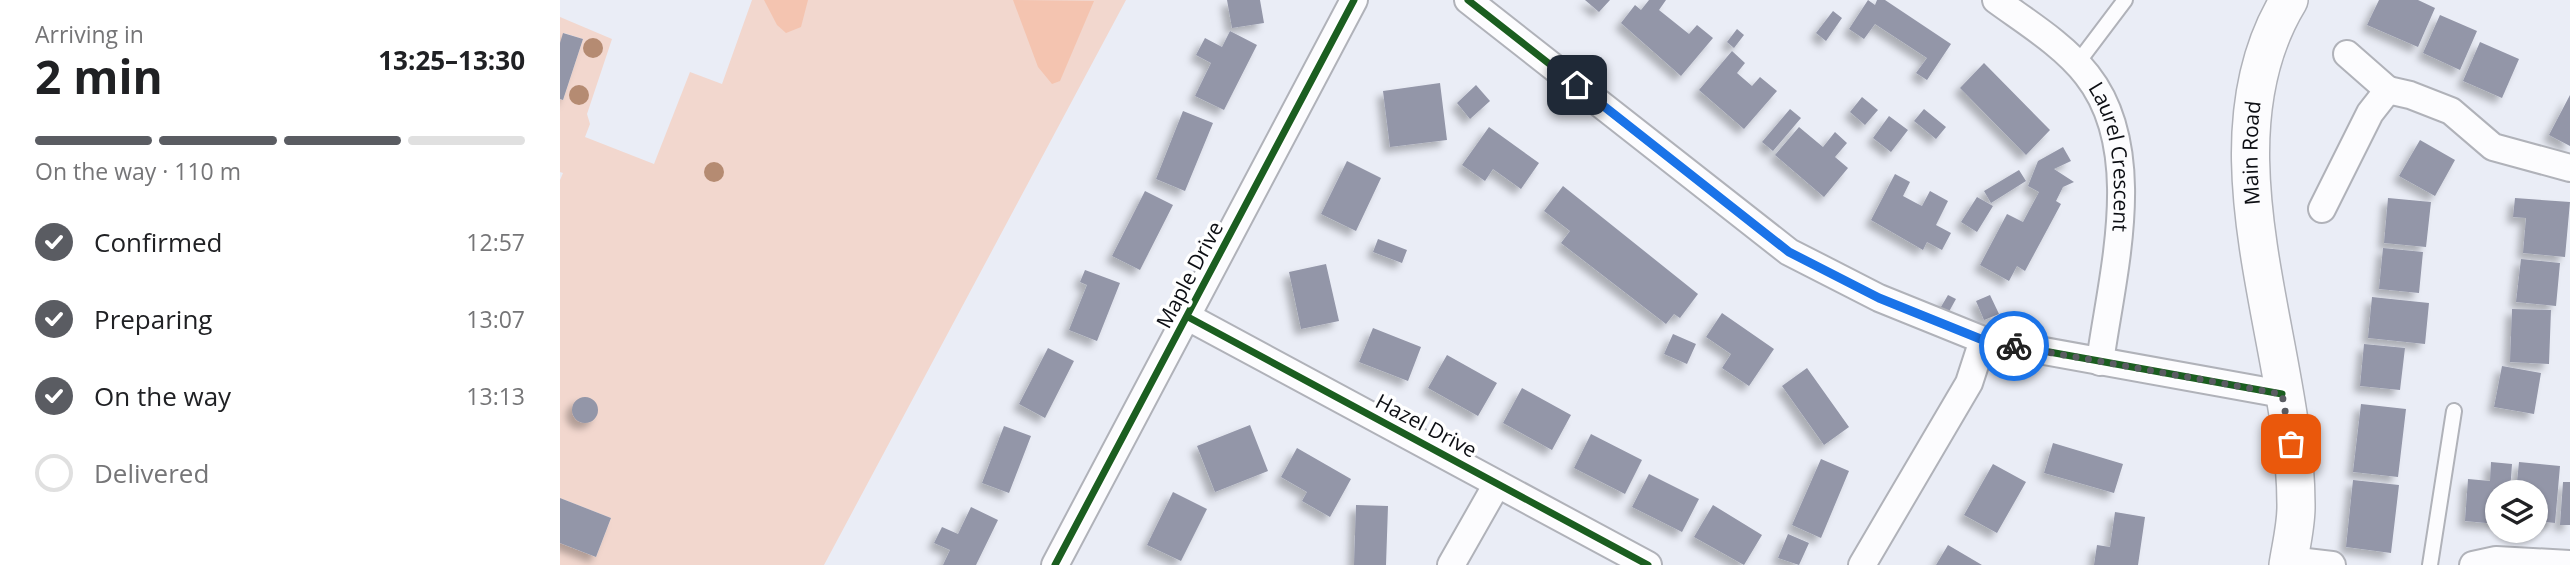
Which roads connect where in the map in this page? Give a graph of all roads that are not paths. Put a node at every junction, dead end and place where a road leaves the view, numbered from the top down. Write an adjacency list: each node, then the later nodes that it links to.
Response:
1 (1354, 0): 11 (street, Maple Drive)
2 (1468, 0): 12 (street)
3 (1996, 0): 7 (street, Laurel Crescent)
4 (2125, 0): 7 (lane)
5 (2289, 0): 14 (main road, Main Road)
6 (2347, 54): 8 (street)
7 (2076, 65): 13 (street, Laurel Crescent)
8 (2388, 90): 9 (street); 10 (street)
9 (2570, 168)
10 (2322, 209)
11 (1188, 317): 16 (street, Hazel Drive); 19 (street, Maple Drive)
12 (1983, 340): 13 (street); 22 (street)
13 (2100, 362): 14 (street)
14 (2282, 394): 17 (main road, Main Road)
15 (2454, 411): 24 (lane)
16 (1497, 484): 20 (street); 21 (street, Hazel Drive)
17 (2289, 563): 23 (street)
18 (2570, 564): 25 (street)
19 (1055, 565)
20 (1451, 565)
21 (1648, 565)
22 (1862, 565)
23 (2332, 565)
24 (2430, 565)
25 (2473, 565)

